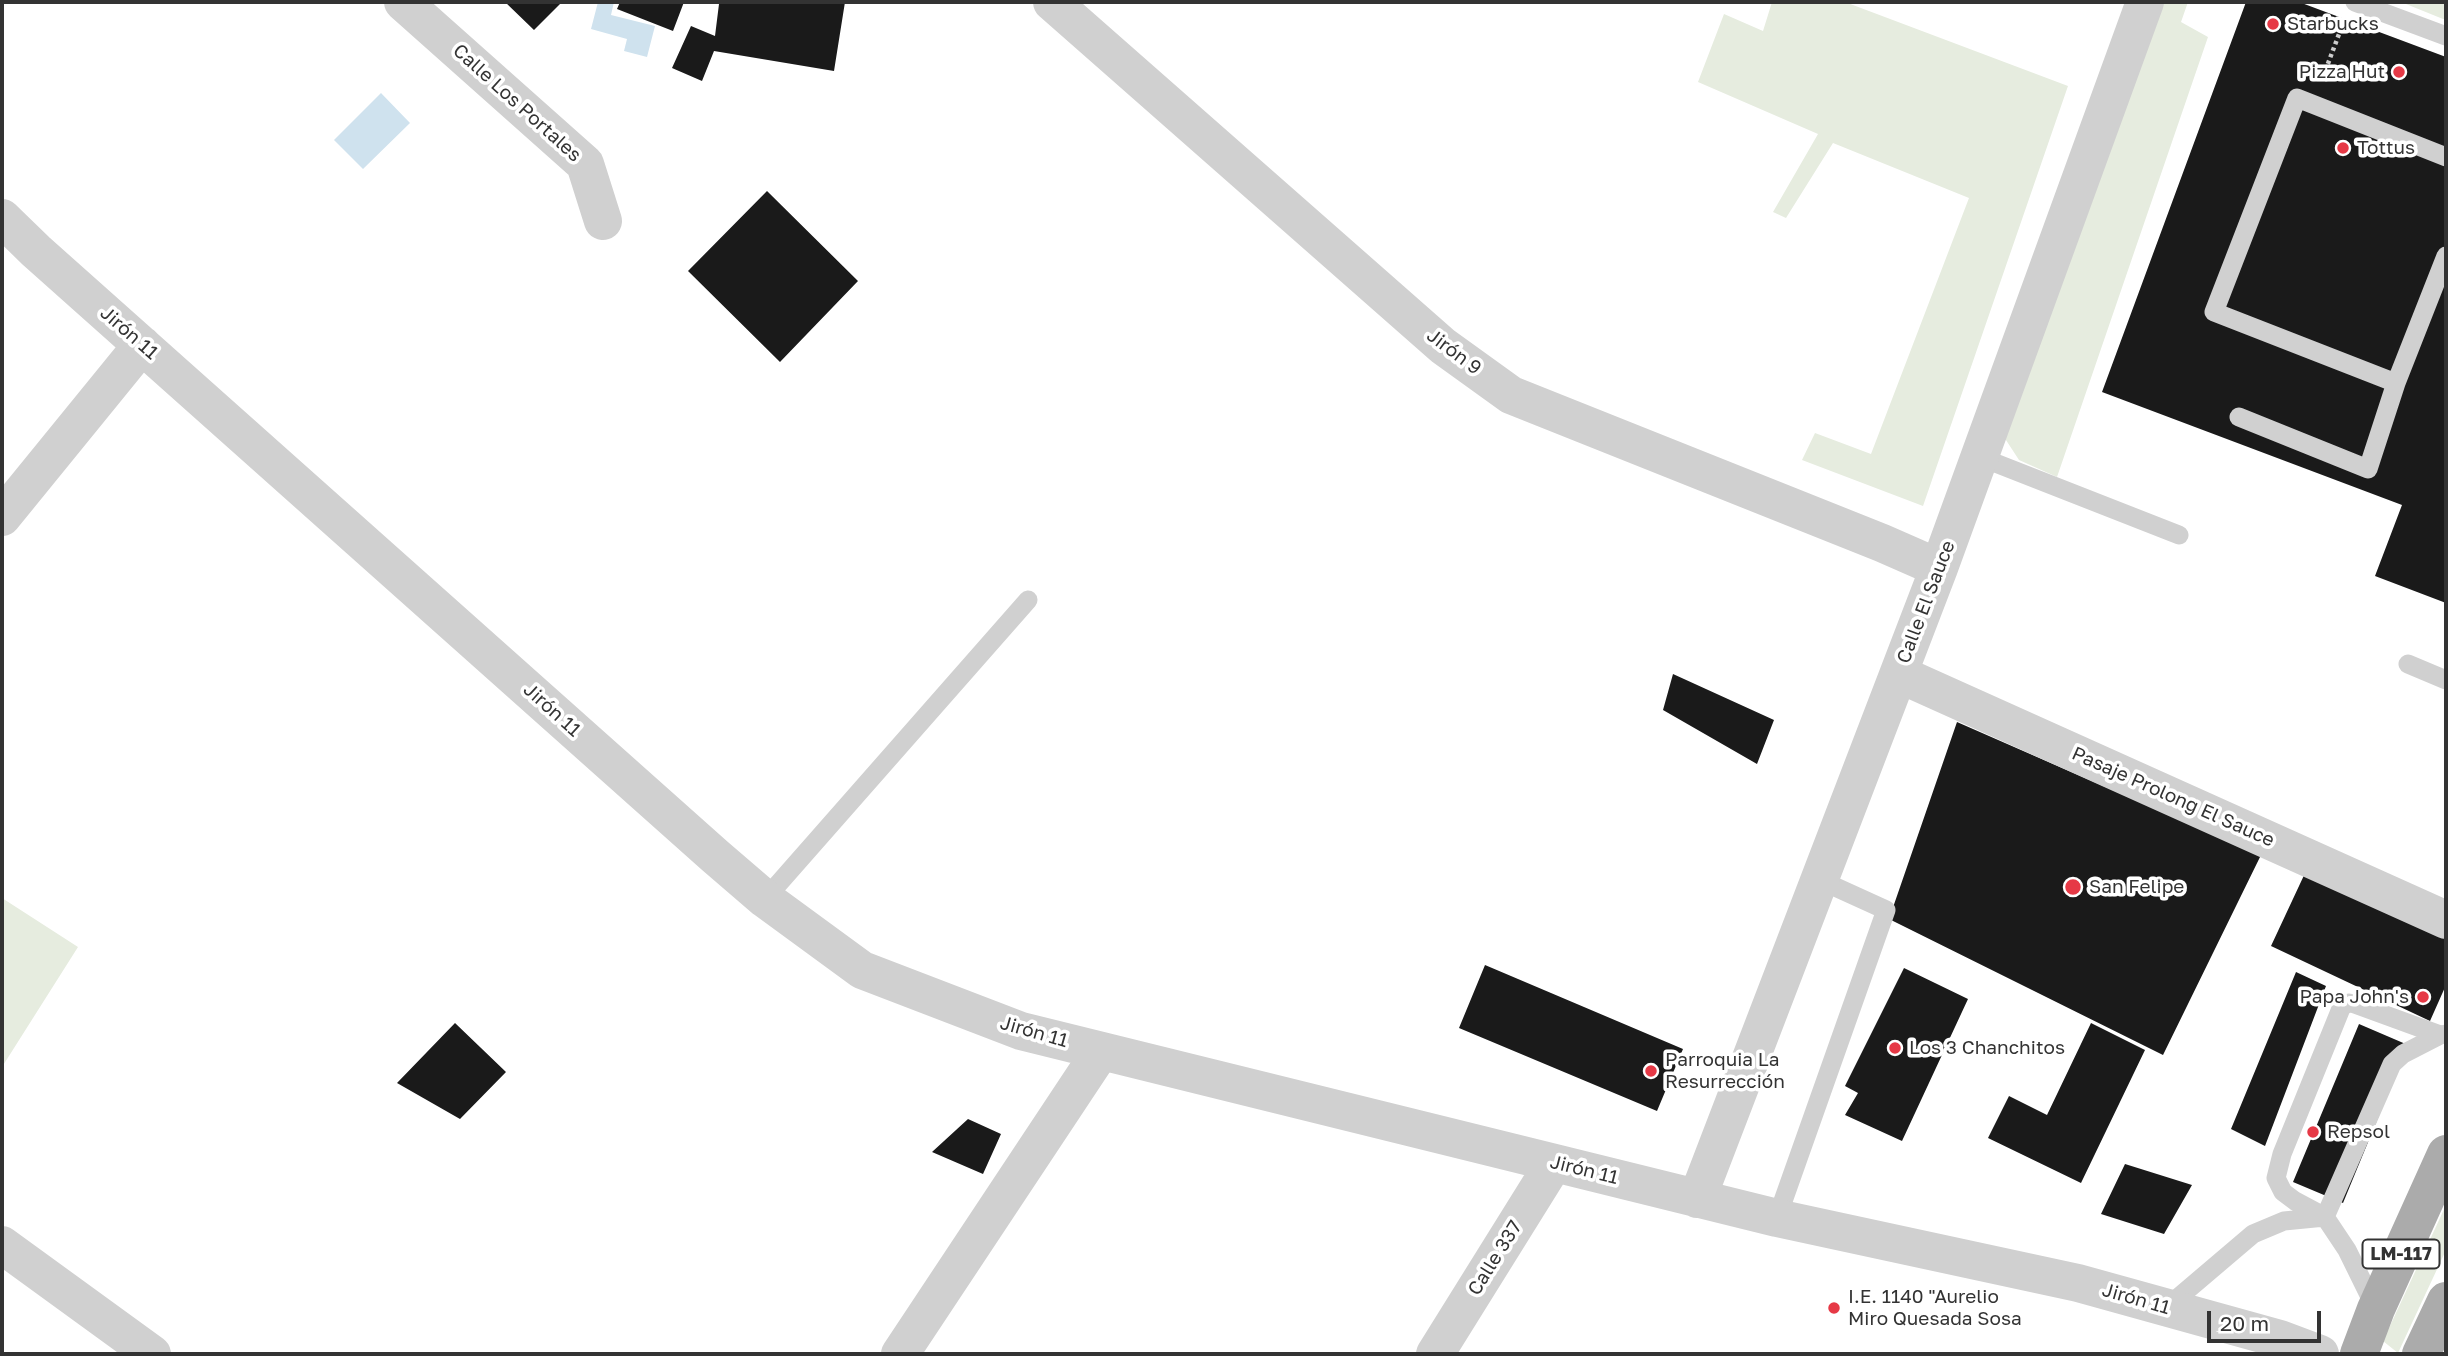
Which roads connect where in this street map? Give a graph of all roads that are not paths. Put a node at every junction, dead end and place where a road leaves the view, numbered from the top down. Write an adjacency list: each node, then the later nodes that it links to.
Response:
1 (403, 2): 8 (street, Calle Los Portales)
2 (1052, 2): 16 (street, Jirón 9)
3 (2145, 2): 13 (street, Calle El Sauce)
4 (2350, 10): 5 (lane)
5 (2446, 36)
6 (2446, 157): 11 (lane)
7 (2, 218): 10 (street, Jirón 11)
8 (603, 221)
9 (2446, 256): 11 (lane)
10 (142, 345): 14 (street); 22 (street, Jirón 11)
11 (2396, 383): 12 (lane)
12 (2239, 417)
13 (1980, 457): 15 (lane); 16 (street, Calle El Sauce)
14 (2, 517)
15 (2179, 536)
16 (1939, 568): 19 (street, Calle El Sauce)
17 (1028, 600): 22 (lane)
18 (2408, 663): 20 (lane)
19 (1899, 674): 21 (street, Calle El Sauce); 23 (street, Pasaje Prolong El Sauce)
20 (2446, 680)
21 (1820, 880): 28 (street, Calle El Sauce); 30 (lane)
22 (765, 899): 25 (street, Jirón 11)
23 (2446, 920)
24 (2443, 1034): 29 (lane); 29 (lane)
25 (1101, 1051): 27 (street, Jirón 11); 36 (street)
26 (2446, 1154): 34 (main road, LM-117)
27 (1554, 1163): 28 (street, Jirón 11); 37 (street, Calle 337)
28 (1697, 1199): 30 (street, Jirón 11)
29 (2325, 1217): 33 (lane); 34 (lane)
30 (1777, 1218): 33 (street, Jirón 11)
31 (2, 1245): 35 (street)
32 (2446, 1301): 40 (main road)
33 (2166, 1308): 38 (street, Jirón 11)
34 (2376, 1310): 39 (main road, LM-117)
35 (152, 1354)
36 (900, 1354)
37 (1435, 1354)
38 (2320, 1354)
39 (2359, 1354)
40 (2421, 1354)

